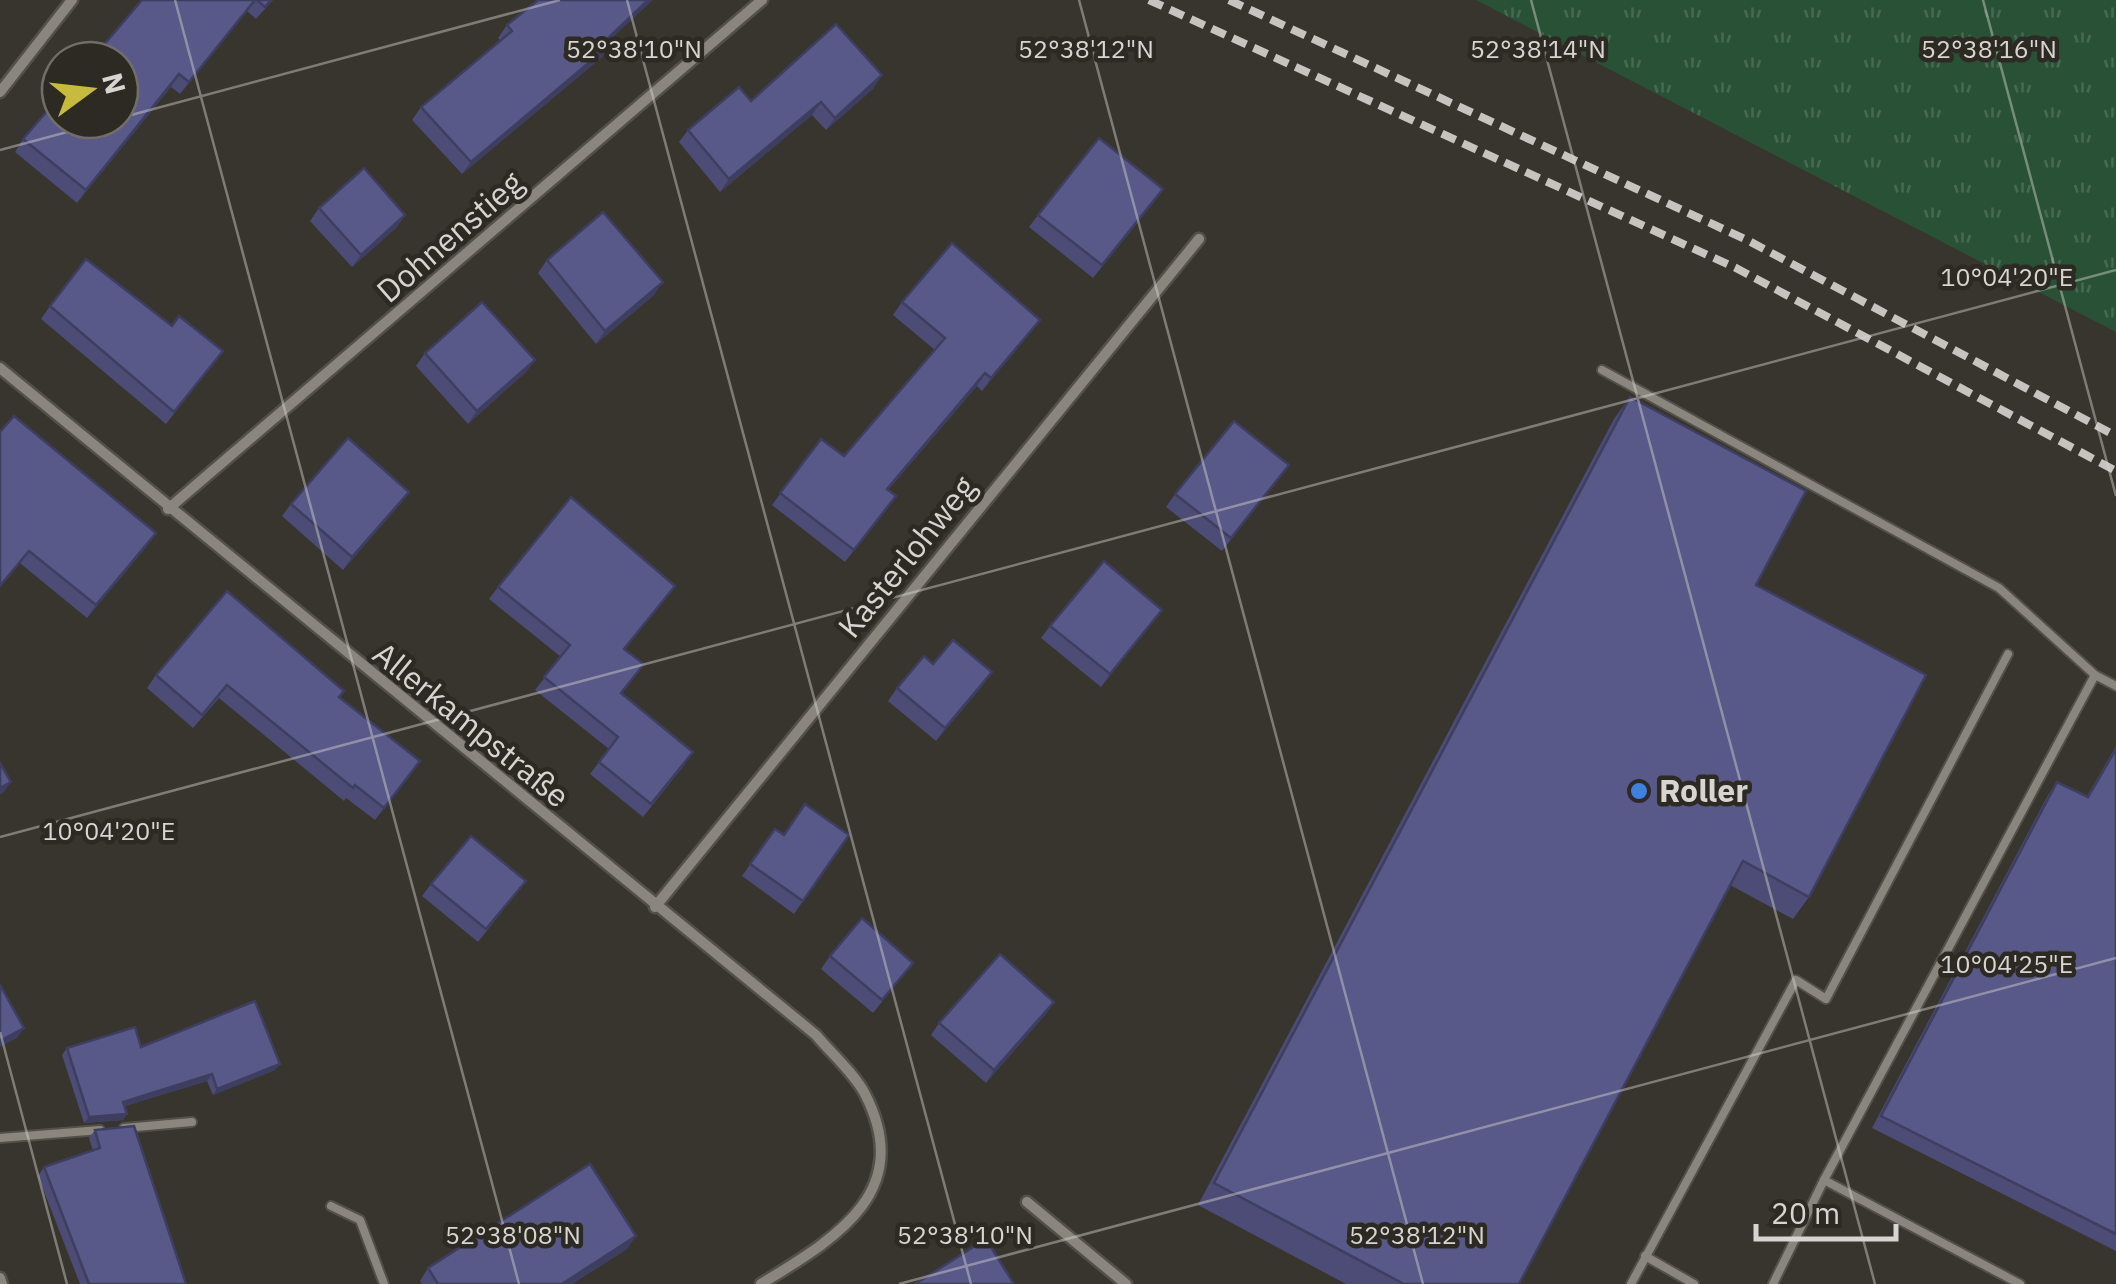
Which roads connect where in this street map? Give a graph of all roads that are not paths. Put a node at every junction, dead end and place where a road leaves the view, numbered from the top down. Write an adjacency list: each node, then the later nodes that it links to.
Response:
1 (72, 0): 3 (street)
2 (762, 0): 7 (street, Dohnenstieg)
3 (0, 92)
4 (1199, 240): 11 (street, Kasterlohweg)
5 (0, 368): 7 (street, Allerkampstraße)
6 (1602, 370): 9 (lane)
7 (168, 509): 11 (street, Allerkampstraße)
8 (2008, 654): 17 (lane)
9 (2095, 675): 10 (lane); 14 (lane)
10 (2116, 686)
11 (654, 907): 19 (street, Allerkampstraße)
12 (192, 1122): 13 (lane)
13 (0, 1138)
14 (1824, 1180): 23 (lane); 24 (lane)
15 (1027, 1202): 20 (street)
16 (331, 1206): 18 (lane)
17 (1645, 1256): 21 (lane); 22 (lane)
18 (384, 1284)
19 (761, 1284)
20 (1126, 1284)
21 (1631, 1284)
22 (1694, 1284)
23 (1774, 1284)
24 (2020, 1284)

